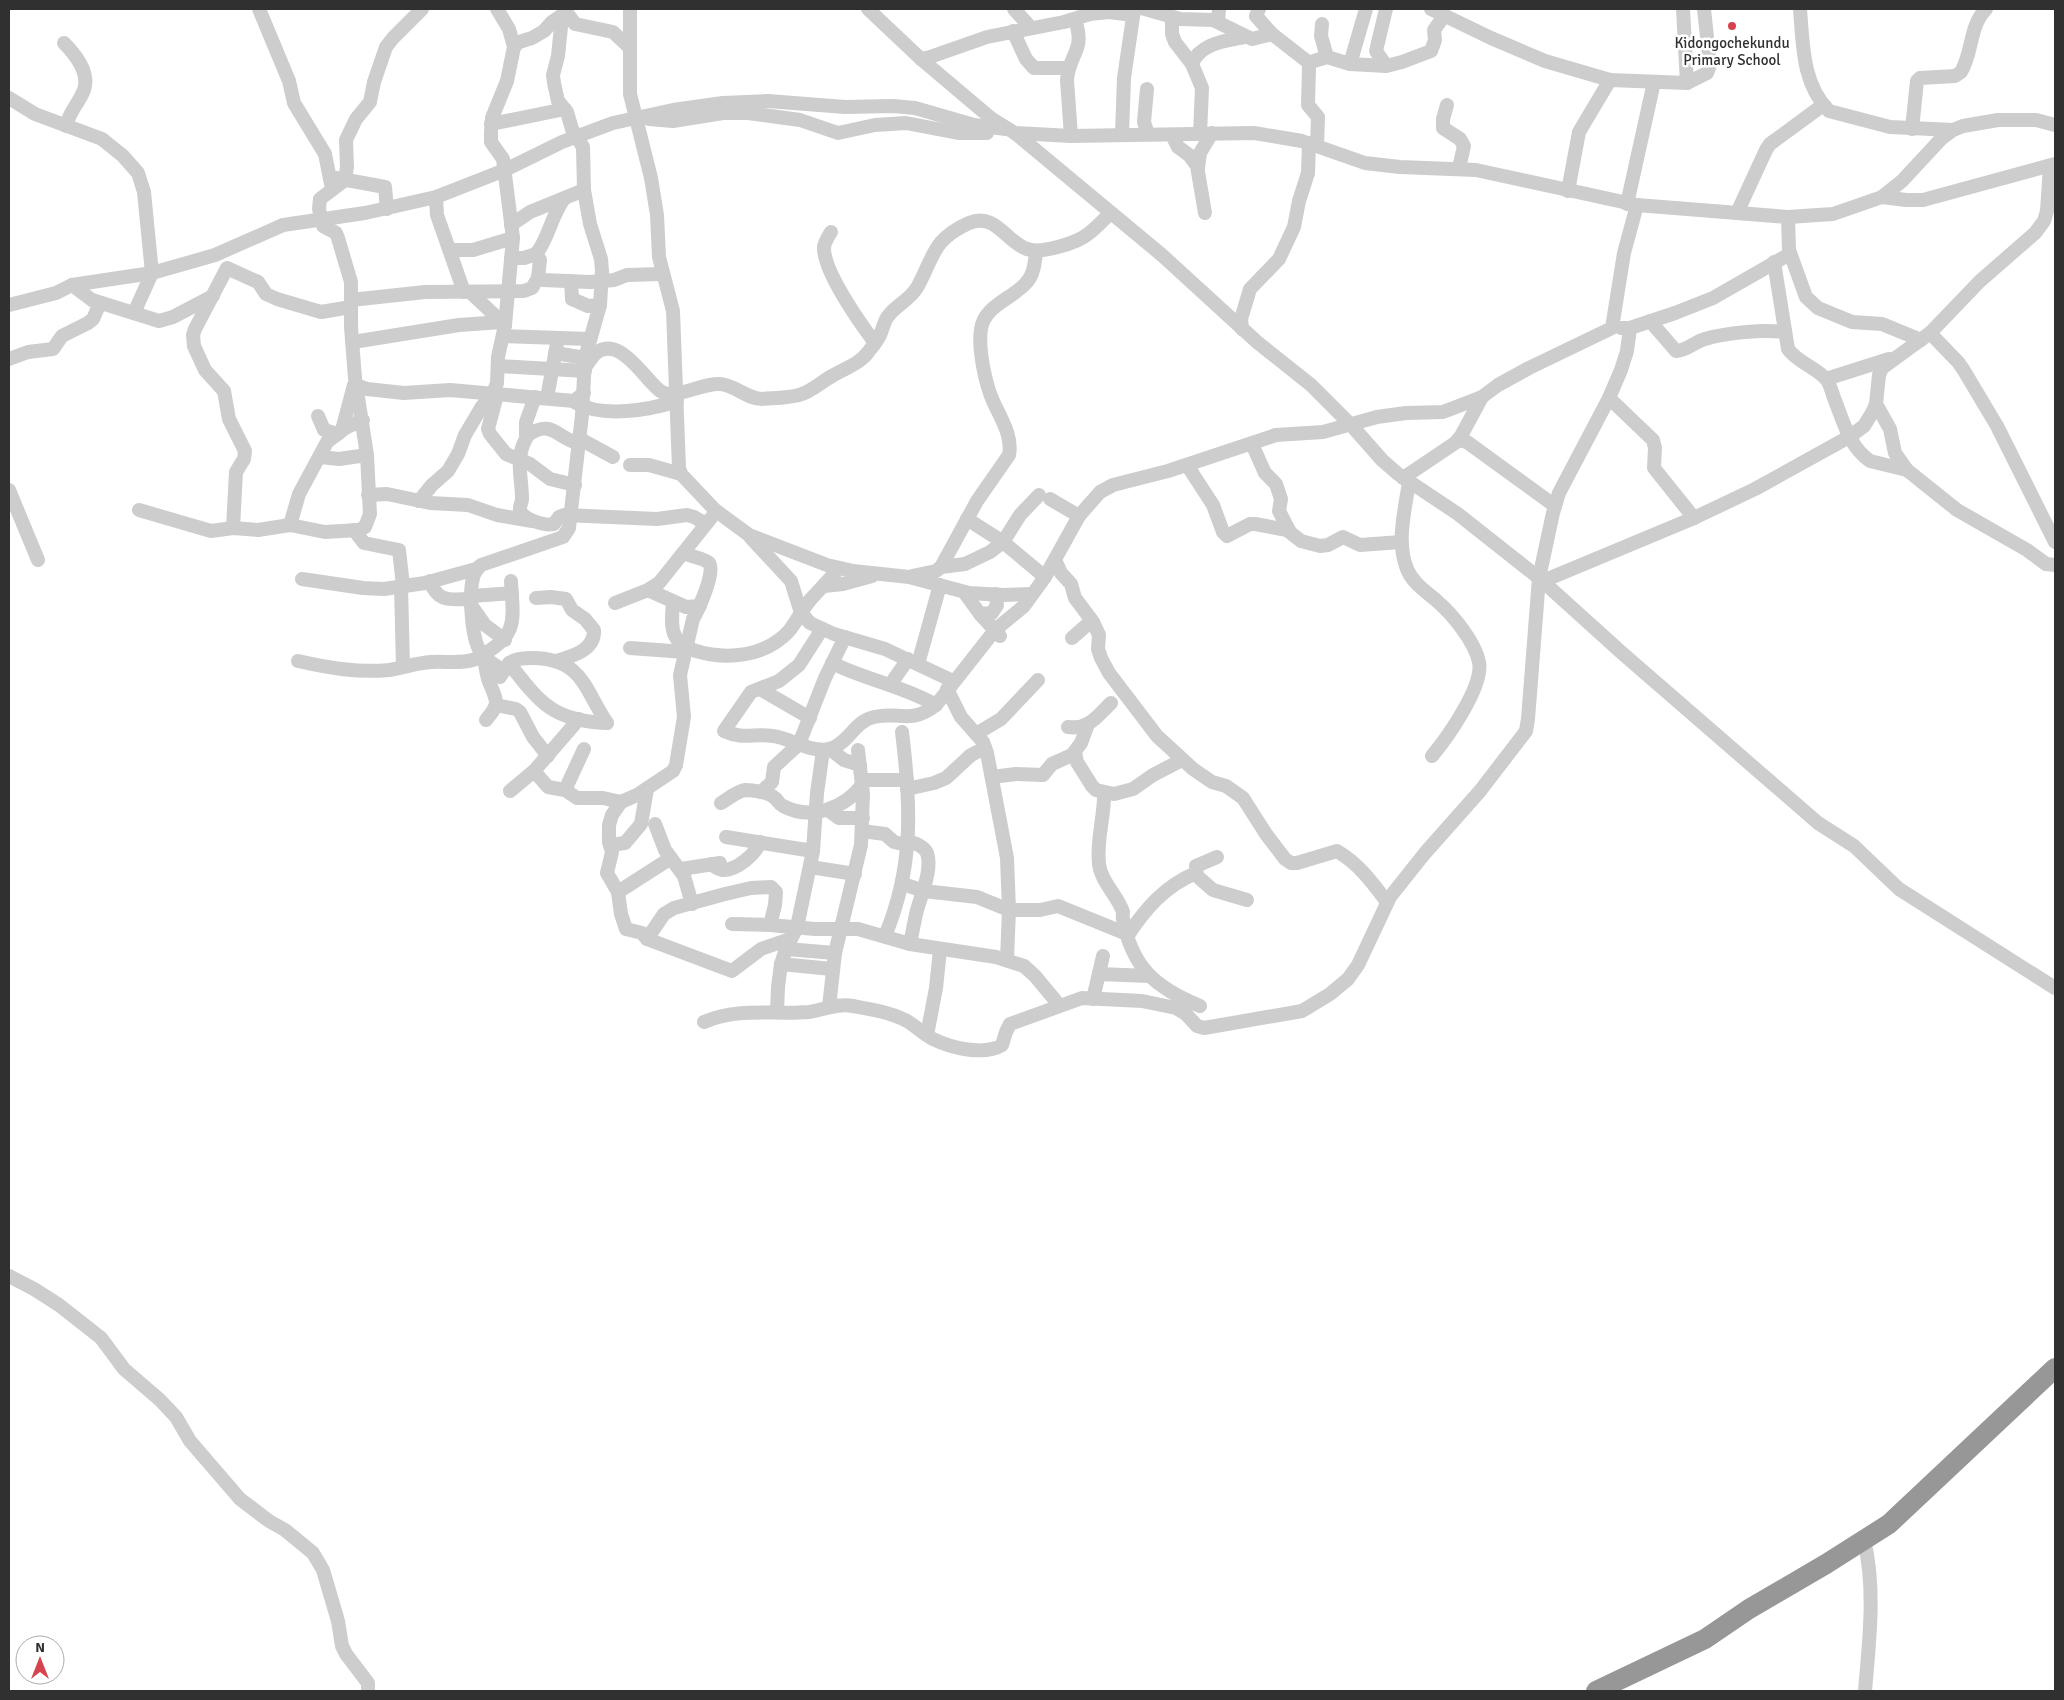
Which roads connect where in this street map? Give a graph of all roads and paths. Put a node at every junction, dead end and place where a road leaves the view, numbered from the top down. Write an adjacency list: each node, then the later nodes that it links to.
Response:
1 (259, 9): 61 (street)
2 (422, 9): 60 (street)
3 (497, 9): 27 (street)
4 (630, 9): 28 (street)
5 (1014, 9): 22 (street)
6 (1366, 9): 31 (street)
7 (1386, 9): 32 (street)
8 (1431, 9): 18 (street)
9 (1683, 9): 36 (street)
10 (1704, 9): 36 (street)
11 (1800, 9): 40 (street)
12 (1986, 9): 46 (street)
13 (873, 10): 29 (street)
14 (1134, 10): 19 (street); 20 (street); 49 (street)
15 (1254, 11): 24 (street)
16 (564, 13): 27 (street); 28 (street); 41 (street)
17 (1219, 15): 19 (street); 25 (street)
18 (1444, 16): 32 (street); 34 (street)
19 (1172, 18): 30 (street)
20 (1075, 20): 22 (street); 33 (street)
21 (1322, 24): 31 (street)
22 (1031, 28): 23 (street)
23 (1013, 32): 29 (street); 33 (street)
24 (1272, 34): 25 (street); 55 (street)
25 (1245, 36): 30 (street)
26 (64, 44): 45 (street)
27 (514, 47): 43 (street)
28 (629, 47): 42 (street)
29 (921, 59): 48 (street)
30 (1192, 64): 52 (street)
31 (1350, 64): 32 (street)
32 (1386, 66)
33 (1069, 68): 53 (street)
34 (1610, 80): 35 (street); 63 (street)
35 (1654, 82): 36 (street); 67 (street)
36 (1687, 83)
37 (1147, 90): 50 (street)
38 (9, 98): 45 (street)
39 (1447, 105): 58 (street)
40 (1823, 105): 46 (street); 70 (street)
41 (564, 109): 43 (street); 54 (street)
42 (636, 117): 48 (street); 48 (street); 54 (street); 84 (street)
43 (492, 124): 59 (street)
44 (2055, 125): 47 (street)
45 (66, 126): 83 (street)
46 (1912, 129): 47 (street)
47 (1953, 130): 65 (street)
48 (1011, 131): 53 (street); 72 (street)
49 (1122, 134): 50 (street); 53 (street)
50 (1148, 134): 51 (street)
51 (1172, 134): 52 (street); 57 (street)
52 (1206, 134): 55 (street); 57 (street)
53 (1072, 136)
54 (577, 137): 59 (street); 62 (street)
55 (1313, 144): 58 (street); 105 (street)
56 (2053, 166): 65 (street); 71 (street)
57 (1198, 168): 69 (street)
58 (1458, 168): 63 (street)
59 (505, 170): 64 (street); 75 (street)
60 (345, 180): 61 (street); 68 (street)
61 (331, 182): 74 (street)
62 (584, 190): 66 (street); 86 (street)
63 (1568, 191): 67 (street)
64 (436, 197): 68 (street); 77 (street)
65 (1882, 197): 73 (street)
66 (564, 199): 75 (street); 80 (street)
67 (1632, 205): 70 (street); 103 (street)
68 (387, 209): 74 (street)
69 (1205, 213)
70 (1737, 213): 73 (street)
71 (2051, 213): 107 (street)
72 (1110, 214): 79 (street); 105 (street)
73 (1788, 217): 78 (street)
74 (322, 220): 83 (street); 96 (street)
75 (512, 232): 77 (street); 81 (street)
76 (830, 232): 111 (street)
77 (450, 250): 89 (street)
78 (1789, 250): 82 (street); 107 (street)
79 (1036, 251): 111 (street); 155 (street)
80 (536, 254): 81 (street); 85 (street)
81 (511, 258): 91 (street)
82 (1774, 262): 101 (street); 106 (street)
83 (152, 274): 88 (street); 100 (street)
84 (662, 274): 86 (street); 99 (street)
85 (538, 278): 87 (street); 91 (street)
86 (602, 280): 87 (street); 97 (street)
87 (571, 281): 97 (street)
88 (72, 285): 94 (street); 95 (street)
89 (467, 292): 90 (street); 96 (street); 98 (street)
90 (487, 292): 91 (street); 98 (street)
91 (508, 292): 102 (street)
92 (213, 296): 96 (street); 100 (street); 159 (street)
93 (683, 297): 99 (street)
94 (100, 303): 100 (street); 114 (street)
95 (9, 304)
96 (351, 304): 110 (street)
97 (600, 306): 109 (street)
98 (490, 310): 102 (street)
99 (672, 311): 121 (street)
100 (134, 313)
101 (1650, 321): 104 (street); 106 (street)
102 (504, 328): 108 (street); 110 (street); 116 (street)
103 (1612, 328): 104 (street); 122 (street)
104 (1630, 328): 124 (street)
105 (1242, 329): 129 (street)
106 (1784, 332): 118 (street)
107 (1926, 337): 113 (street); 165 (street)
108 (558, 338): 109 (street); 112 (street)
109 (590, 339): 115 (street)
110 (353, 342): 119 (street)
111 (875, 343): 121 (street)
112 (555, 353): 115 (street); 117 (street)
113 (1897, 357): 118 (street); 126 (street)
114 (9, 358)
115 (585, 365): 117 (street); 121 (street); 125 (street)
116 (498, 366): 117 (street); 120 (street)
117 (552, 370): 123 (street)
118 (1826, 379): 132 (street)
119 (356, 382): 120 (street); 128 (street); 130 (street)
120 (494, 394): 123 (street); 139 (street); 148 (street)
121 (677, 397): 125 (street); 143 (street)
122 (1482, 397): 129 (street); 133 (street)
123 (541, 398): 125 (street); 131 (street)
124 (1609, 398): 149 (street); 154 (street)
125 (580, 400): 134 (street)
126 (1876, 404): 132 (street); 142 (street)
127 (318, 416): 130 (street)
128 (363, 420): 130 (street); 137 (street)
129 (1352, 426): 135 (street); 144 (street)
130 (335, 431): 136 (street)
131 (526, 437): 134 (street); 139 (street)
132 (1849, 437): 142 (street); 154 (street)
133 (1458, 440): 144 (street); 149 (street)
134 (580, 441): 138 (street); 145 (street)
135 (1252, 444): 141 (street); 161 (street)
136 (322, 452): 137 (street); 158 (street)
137 (367, 455): 147 (street)
138 (612, 457)
139 (520, 460): 145 (street); 156 (street)
140 (630, 465): 143 (street)
141 (1187, 465): 153 (street); 161 (street)
142 (1907, 470): 169 (street)
143 (681, 474): 151 (street)
144 (1406, 480): 164 (street); 177 (street)
145 (575, 485): 152 (street)
146 (9, 490): 167 (street)
147 (368, 495): 148 (street); 160 (street)
148 (419, 501): 156 (street)
149 (1555, 506): 177 (street)
150 (139, 510): 159 (street)
151 (716, 511): 157 (street); 162 (street)
152 (571, 515): 156 (street); 157 (street); 171 (street)
153 (1079, 516): 163 (street); 168 (street)
154 (1694, 518): 177 (street)
155 (967, 520): 163 (street); 172 (street)
156 (533, 521)
157 (706, 524): 166 (street)
158 (290, 525): 159 (street); 160 (street)
159 (233, 528)
160 (354, 530): 180 (street)
161 (1290, 532): 164 (street)
162 (749, 535): 170 (street); 191 (street)
163 (1003, 542): 172 (street); 175 (street)
164 (1401, 542): 232 (street)
165 (2055, 542)
166 (683, 554): 182 (street); 190 (street)
167 (38, 560)
168 (1055, 560): 175 (street); 193 (street)
169 (2055, 565)
170 (840, 568): 173 (street); 181 (street)
171 (476, 570): 178 (street); 187 (street)
172 (935, 570): 174 (street); 179 (street)
173 (879, 574): 174 (street); 181 (street)
174 (909, 577): 179 (street)
175 (1045, 577): 184 (street)
176 (302, 579): 180 (street)
177 (1541, 579): 267 (street); 288 (street)
178 (430, 582): 180 (street); 187 (street)
179 (942, 585): 183 (street); 205 (street)
180 (402, 586): 207 (street)
181 (824, 586): 191 (street)
182 (648, 590): 188 (street); 189 (street)
183 (964, 592): 185 (street); 192 (street)
184 (1032, 594): 185 (street); 195 (street)
185 (1000, 597): 192 (street)
186 (536, 598): 201 (street)
187 (472, 601): 198 (street); 198 (street); 202 (street)
188 (673, 602): 190 (street); 200 (street)
189 (615, 603)
190 (700, 606): 200 (street)
191 (800, 613): 194 (street); 200 (street)
192 (980, 614): 195 (street)
193 (1090, 621): 197 (street); 267 (street)
194 (822, 629): 196 (street); 213 (street)
195 (997, 633): 212 (street)
196 (845, 637): 205 (street); 206 (street)
197 (1072, 638)
198 (505, 640): 202 (street)
199 (630, 648): 200 (street)
200 (685, 650): 238 (street)
201 (581, 651): 204 (street); 209 (street)
202 (483, 655): 207 (street); 208 (street); 214 (street)
203 (298, 661): 207 (street)
204 (556, 661): 208 (street); 209 (street)
205 (913, 661): 211 (street); 212 (street)
206 (832, 663): 211 (street); 218 (street)
207 (403, 667)
208 (506, 667): 214 (street); 219 (street)
209 (576, 672): 219 (street)
210 (1038, 680): 224 (street)
211 (890, 685): 217 (street)
212 (950, 685): 217 (street); 224 (street)
213 (760, 689): 218 (street); 225 (street)
214 (493, 690): 216 (street)
215 (1111, 703): 221 (street)
216 (496, 705): 220 (street); 231 (street)
217 (936, 705): 228 (street)
218 (810, 718): 225 (street)
219 (578, 719): 231 (street)
220 (486, 720)
221 (1088, 724): 222 (street); 230 (street)
222 (1068, 727)
223 (902, 732): 237 (street)
224 (976, 734): 226 (street)
225 (798, 744): 228 (street); 242 (street)
226 (985, 748): 236 (street); 237 (street)
227 (584, 749): 240 (street)
228 (827, 750): 234 (street); 246 (street)
229 (858, 750): 234 (street)
230 (1075, 752): 236 (street); 243 (street)
231 (548, 756): 235 (street)
232 (1432, 756)
233 (1178, 762): 243 (street)
234 (860, 765): 239 (street)
235 (534, 771): 240 (street); 241 (street)
236 (992, 777): 269 (street)
237 (907, 784): 239 (street); 252 (street)
238 (647, 789): 244 (street); 247 (street)
239 (859, 789): 246 (street); 249 (street)
240 (565, 790): 244 (street)
241 (510, 791)
242 (761, 792): 245 (street); 246 (street)
243 (1104, 792): 273 (street)
244 (622, 802): 247 (street); 253 (street)
245 (721, 803)
246 (822, 811): 249 (street); 254 (street)
247 (643, 813): 253 (street)
248 (655, 824): 256 (street)
249 (863, 824): 252 (street); 262 (street)
250 (726, 837): 251 (street)
251 (760, 842): 254 (street); 258 (street)
252 (908, 843): 263 (street); 264 (street)
253 (610, 846): 265 (street)
254 (813, 851): 259 (street)
255 (1217, 857): 261 (street)
256 (671, 858): 260 (street); 265 (street)
257 (725, 863): 258 (street)
258 (711, 864): 260 (street)
259 (810, 867): 262 (street); 276 (street)
260 (681, 869): 268 (street)
261 (1196, 873): 266 (street); 273 (street)
262 (855, 874): 272 (street)
263 (903, 884): 264 (street); 274 (street)
264 (924, 891): 269 (street); 277 (street)
265 (618, 892): 275 (street)
266 (1247, 900)
267 (1387, 902): 289 (street)
268 (692, 904): 271 (street); 275 (street)
269 (1009, 910): 273 (street); 282 (street)
270 (732, 924): 271 (street)
271 (770, 925): 276 (street)
272 (841, 929): 274 (street); 276 (street); 279 (street)
273 (1128, 934): 280 (street)
274 (885, 936): 277 (street)
275 (647, 939): 276 (street)
276 (791, 939): 279 (street); 283 (street)
277 (910, 944): 278 (street)
278 (940, 950): 282 (street); 295 (street)
279 (835, 953): 284 (street)
280 (1135, 954): 286 (street); 287 (street)
281 (1103, 956): 285 (street)
282 (1007, 959): 290 (street)
283 (781, 964): 284 (street); 293 (street)
284 (832, 969): 292 (street)
285 (1099, 974): 286 (street); 289 (street)
286 (1126, 975): 287 (street)
287 (1149, 976): 291 (street)
288 (2055, 988)
289 (1093, 999): 290 (street)
290 (1058, 1006): 295 (street)
291 (1200, 1006)
292 (829, 1007): 293 (street); 295 (street)
293 (777, 1012): 294 (street)
294 (704, 1022)
295 (926, 1035)
296 (9, 1276): 299 (street)
297 (2055, 1368): 298 (highway)
298 (1864, 1540): 300 (highway); 301 (street)
299 (368, 1691)
300 (1596, 1691)
301 (1865, 1691)

